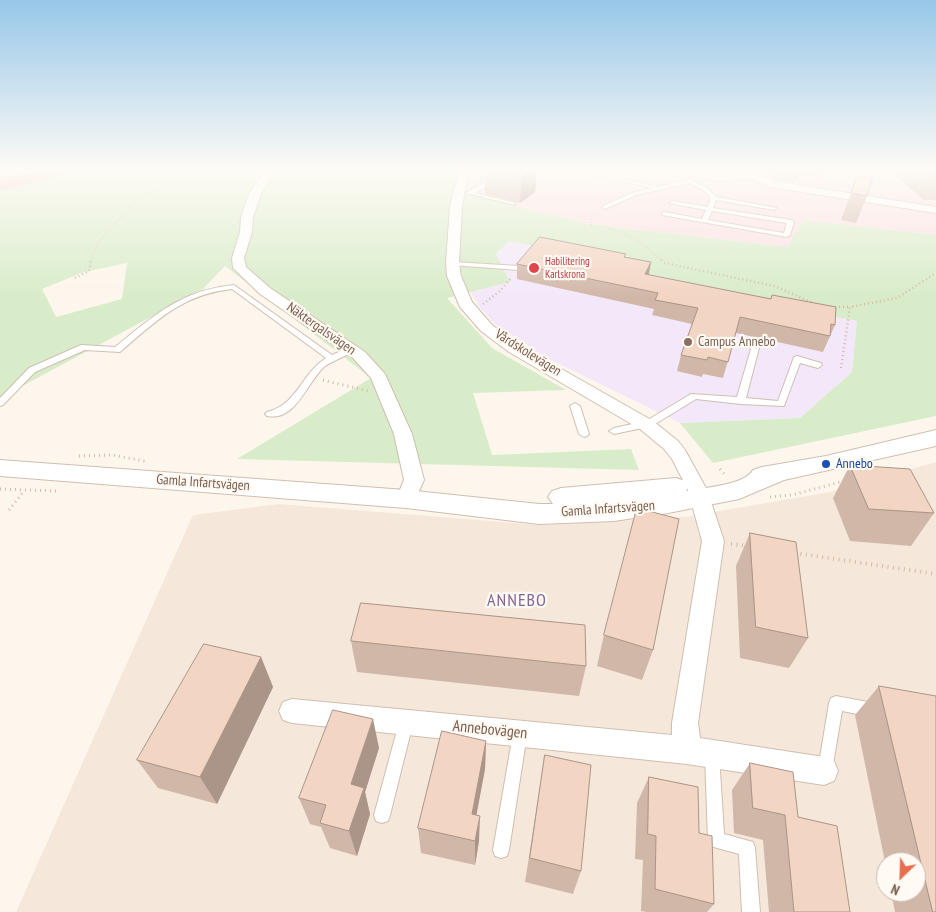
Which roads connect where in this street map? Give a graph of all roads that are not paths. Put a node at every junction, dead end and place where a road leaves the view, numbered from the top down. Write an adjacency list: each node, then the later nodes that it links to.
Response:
1 (250, 214): 9 (street, Näktergalsvägen)
2 (455, 214): 7 (street, Vårdskolevägen)
3 (664, 214): 6 (lane)
4 (708, 214): 6 (lane)
5 (738, 214): 6 (lane)
6 (704, 221)
7 (453, 264): 8 (lane); 19 (street, Vårdskolevägen)
8 (520, 268)
9 (254, 281): 10 (lane); 12 (street, Näktergalsvägen)
10 (234, 287): 13 (lane); 16 (lane)
11 (756, 344): 15 (lane)
12 (350, 350): 13 (lane); 25 (street, Näktergalsvägen)
13 (331, 358): 18 (lane)
14 (818, 365): 15 (lane)
15 (741, 401): 19 (lane)
16 (0, 403)
17 (575, 406): 21 (lane)
18 (270, 414)
19 (649, 424): 20 (lane); 24 (street, Vårdskolevägen)
20 (614, 431)
21 (584, 434)
22 (936, 438): 24 (street, Gamla Infartsvägen)
23 (0, 468): 25 (street, Gamla Infartsvägen)
24 (697, 492): 25 (street, Gamla Infartsvägen); 30 (street)
25 (406, 499)
26 (292, 710): 28 (street, Annebovägen)
27 (884, 712): 31 (lane)
28 (406, 722): 29 (street, Annebovägen); 32 (lane)
29 (520, 734): 30 (street, Annebovägen); 33 (lane)
30 (699, 752): 31 (street, Annebovägen); 34 (lane)
31 (824, 771)
32 (382, 815)
33 (501, 850)
34 (751, 912)

